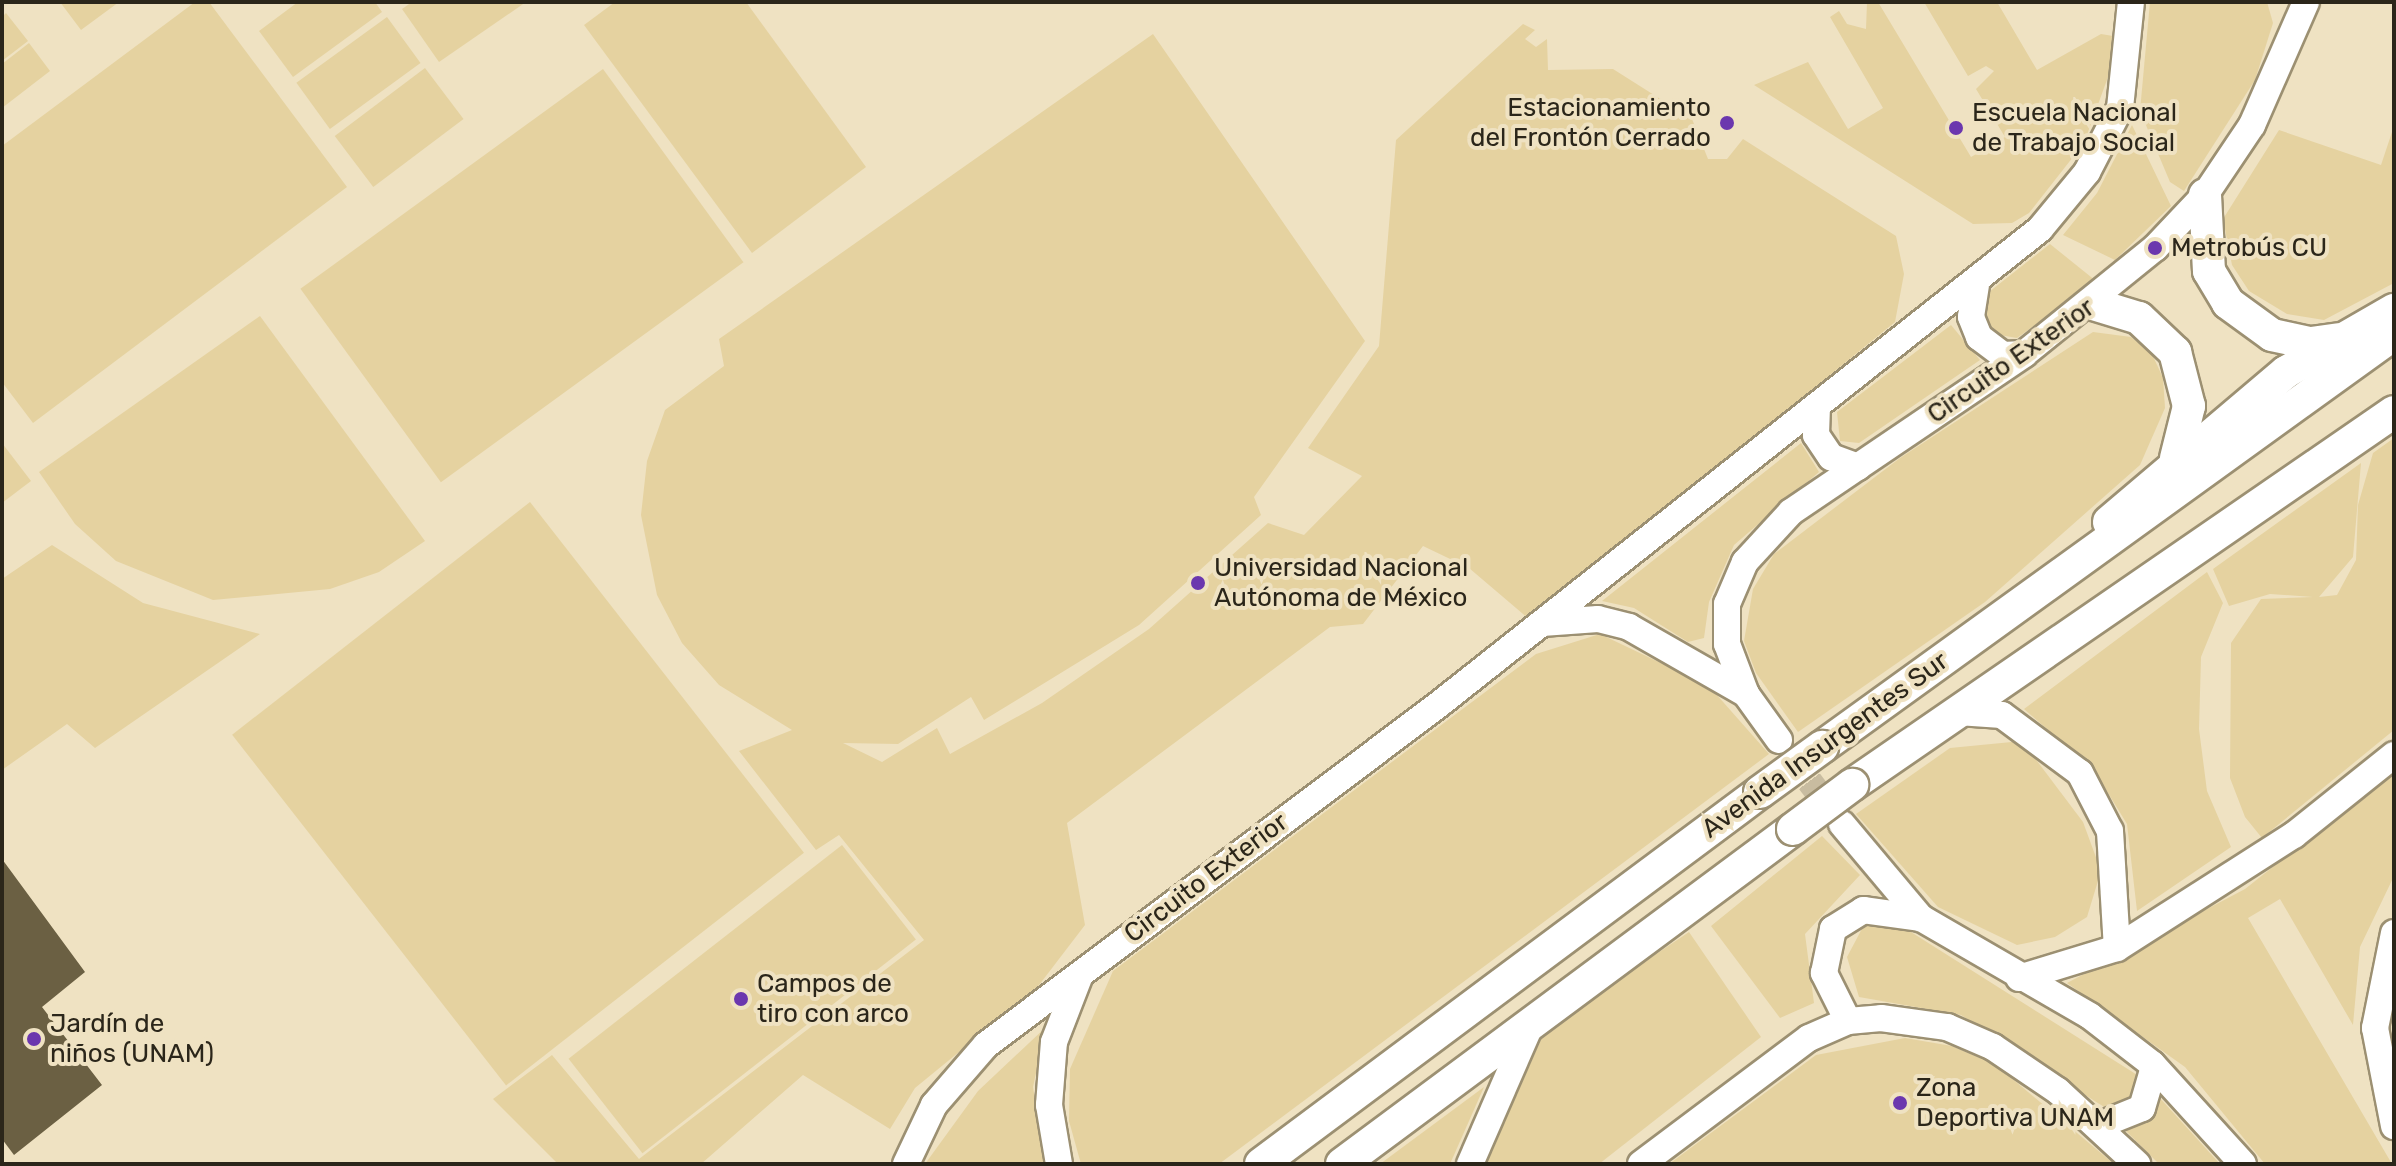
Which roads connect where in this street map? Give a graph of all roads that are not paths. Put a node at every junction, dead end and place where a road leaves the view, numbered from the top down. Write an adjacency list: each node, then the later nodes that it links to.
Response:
1 (2131, 2): 6 (street, Circuito Exterior)
2 (2287, 2): 4 (street)
3 (2306, 2): 4 (street, Circuito Exterior)
4 (2292, 40): 5 (street, Circuito Exterior)
5 (2205, 195): 7 (street, Circuito Exterior); 10 (main road)
6 (1976, 285): 11 (street); 12 (street, Circuito Exterior)
7 (2093, 304): 11 (street, Circuito Exterior); 14 (main road)
8 (2394, 310): 10 (main road)
9 (2394, 334): 16 (main road, Avenida Insurgentes Sur)
10 (2338, 339): 14 (main road)
11 (2024, 354): 15 (street, Circuito Exterior)
12 (1817, 406): 15 (street); 17 (street, Circuito Exterior)
13 (2394, 412): 19 (main road, Avenida Insurgentes Sur)
14 (2175, 459): 16 (main road)
15 (1858, 467): 18 (street, Circuito Exterior)
16 (2023, 599): 35 (main road, Avenida Insurgentes Sur, bridge)
17 (1542, 623): 18 (street, Circuito Exterior); 26 (street, Circuito Exterior)
18 (1746, 694): 20 (street, Circuito Exterior)
19 (1958, 712): 25 (street); 29 (main road, Avenida Insurgentes Sur, bridge)
20 (1779, 740)
21 (2394, 755): 25 (street)
22 (1842, 824): 23 (street)
23 (1921, 918): 27 (street); 28 (street)
24 (2394, 933): 32 (street)
25 (2117, 948): 27 (street)
26 (1080, 975): 33 (street, Circuito Exterior); 34 (street)
27 (2019, 978): 30 (street)
28 (1848, 1021): 31 (street); 38 (street)
29 (1533, 1022): 36 (main road, Avenida Insurgentes Sur); 37 (street)
30 (2154, 1067): 31 (street); 40 (street)
31 (2100, 1125): 39 (street)
32 (2394, 1126)
33 (906, 1164)
34 (1059, 1164)
35 (1261, 1164)
36 (1342, 1164)
37 (1470, 1164)
38 (1641, 1164)
39 (2137, 1164)
40 (2243, 1164)

